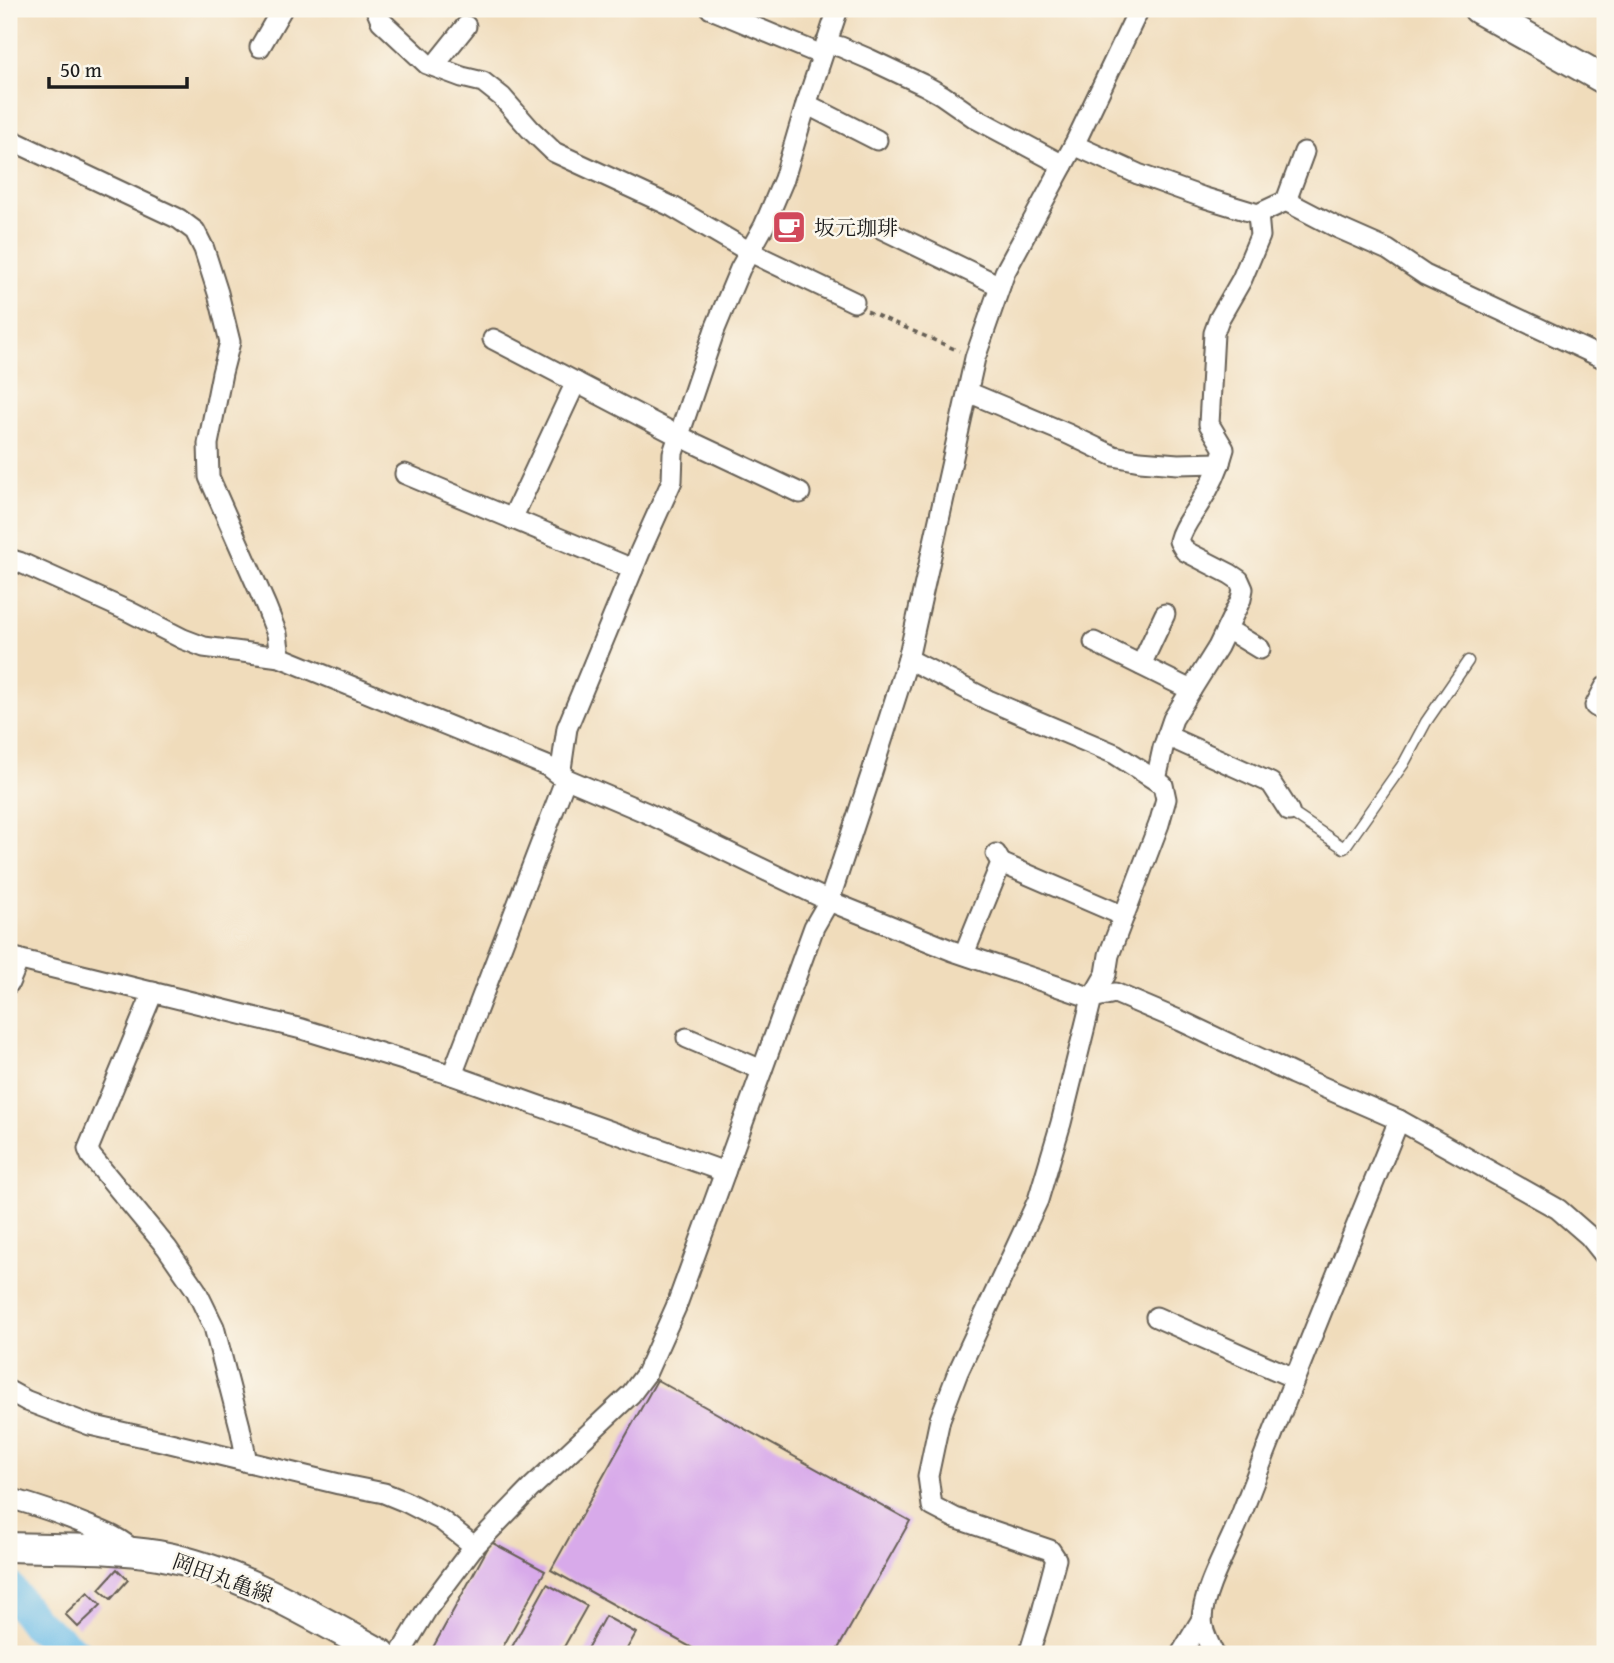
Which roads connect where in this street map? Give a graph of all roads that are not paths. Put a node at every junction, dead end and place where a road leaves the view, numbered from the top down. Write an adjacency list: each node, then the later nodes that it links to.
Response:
1 (282, 9): 8 (street)
2 (374, 9): 10 (street)
3 (710, 9): 9 (street)
4 (838, 9): 9 (street)
5 (1139, 9): 15 (street)
6 (1478, 9): 11 (main road)
7 (466, 26): 10 (street)
8 (260, 47)
9 (824, 49): 12 (street); 17 (street)
10 (434, 66): 21 (street)
11 (1605, 80)
12 (806, 104): 14 (street); 21 (street)
13 (9, 139): 39 (street)
14 (877, 140)
15 (1074, 145): 17 (street); 19 (street)
16 (1304, 152): 18 (street)
17 (1063, 165): 22 (street)
18 (1286, 201): 19 (street); 25 (street)
19 (1258, 214): 29 (street)
20 (880, 228): 22 (street)
21 (750, 251): 23 (street); 28 (street)
22 (1000, 286): 27 (street)
23 (854, 302)
24 (493, 339): 26 (street)
25 (1605, 359)
26 (576, 382): 28 (street); 32 (street)
27 (968, 392): 29 (street); 40 (street)
28 (679, 436): 31 (street); 34 (street)
29 (1220, 463): 36 (street)
30 (405, 474): 32 (street)
31 (800, 492)
32 (512, 519): 34 (street)
33 (9, 559): 39 (street)
34 (633, 569): 47 (street)
35 (1165, 614): 42 (street)
36 (1227, 629): 38 (street); 44 (street)
37 (1094, 642): 42 (street)
38 (1260, 649)
39 (280, 657): 47 (street)
40 (908, 659): 48 (street); 50 (street)
41 (1468, 661): 49 (lane)
42 (1141, 665): 44 (street)
43 (1605, 687): 45 (street)
44 (1191, 690): 46 (street)
45 (1605, 712)
46 (1167, 736): 48 (street); 49 (street)
47 (563, 777): 50 (street); 59 (street)
48 (1156, 780): 51 (street)
49 (1289, 811)
50 (829, 901): 52 (street); 58 (street)
51 (1124, 916): 52 (street); 56 (street)
52 (964, 954): 56 (street)
53 (14, 958): 54 (street); 55 (street)
54 (9, 983)
55 (153, 992): 59 (street); 66 (street)
56 (1092, 998): 60 (street); 74 (street)
57 (687, 1038): 58 (street)
58 (762, 1070): 61 (street)
59 (452, 1074): 61 (street)
60 (1399, 1121): 62 (street); 64 (street)
61 (725, 1172): 68 (street)
62 (1605, 1255)
63 (1156, 1317): 64 (street)
64 (1294, 1378): 71 (street)
65 (9, 1391): 66 (street)
66 (247, 1462): 68 (street)
67 (9, 1498): 70 (street)
68 (474, 1546): 73 (street)
69 (9, 1547): 70 (main road, 岡田丸亀線)
70 (136, 1553): 72 (main road, 岡田丸亀線)
71 (1202, 1619): 75 (street); 76 (street)
72 (382, 1654)
73 (400, 1654)
74 (1028, 1654)
75 (1181, 1654)
76 (1214, 1654)

